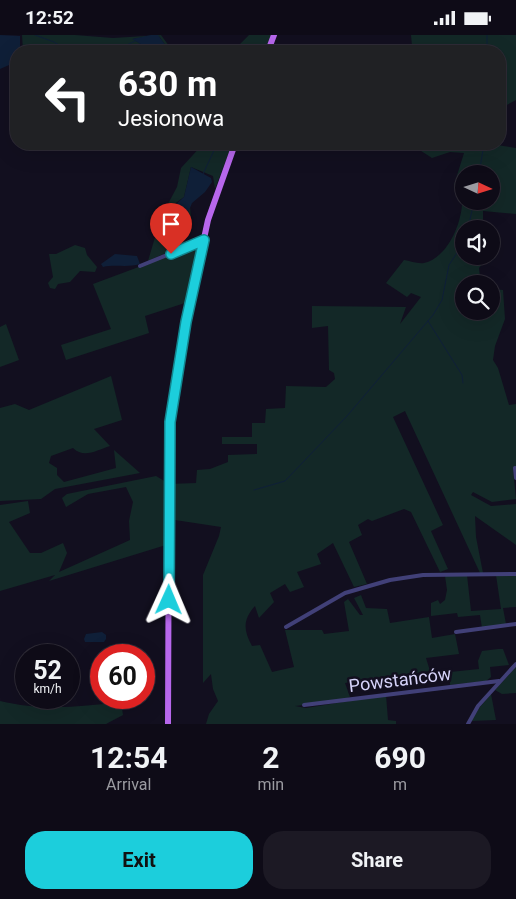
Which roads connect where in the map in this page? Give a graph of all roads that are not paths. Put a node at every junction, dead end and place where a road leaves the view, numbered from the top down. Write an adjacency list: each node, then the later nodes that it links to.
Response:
1 (233, 150): 2 (main road)
2 (204, 240): 3 (street); 15 (main road)
3 (140, 266)
4 (514, 467): 5 (street)
5 (516, 478)
6 (516, 574): 8 (street)
7 (516, 624): 9 (street)
8 (286, 627)
9 (456, 633)
10 (516, 664): 12 (street)
11 (491, 681): 12 (street, Powstańców); 13 (street); 14 (street, Powstańców)
12 (499, 681): 13 (street)
13 (495, 686): 16 (street)
14 (304, 705)
15 (168, 724)
16 (468, 724)

